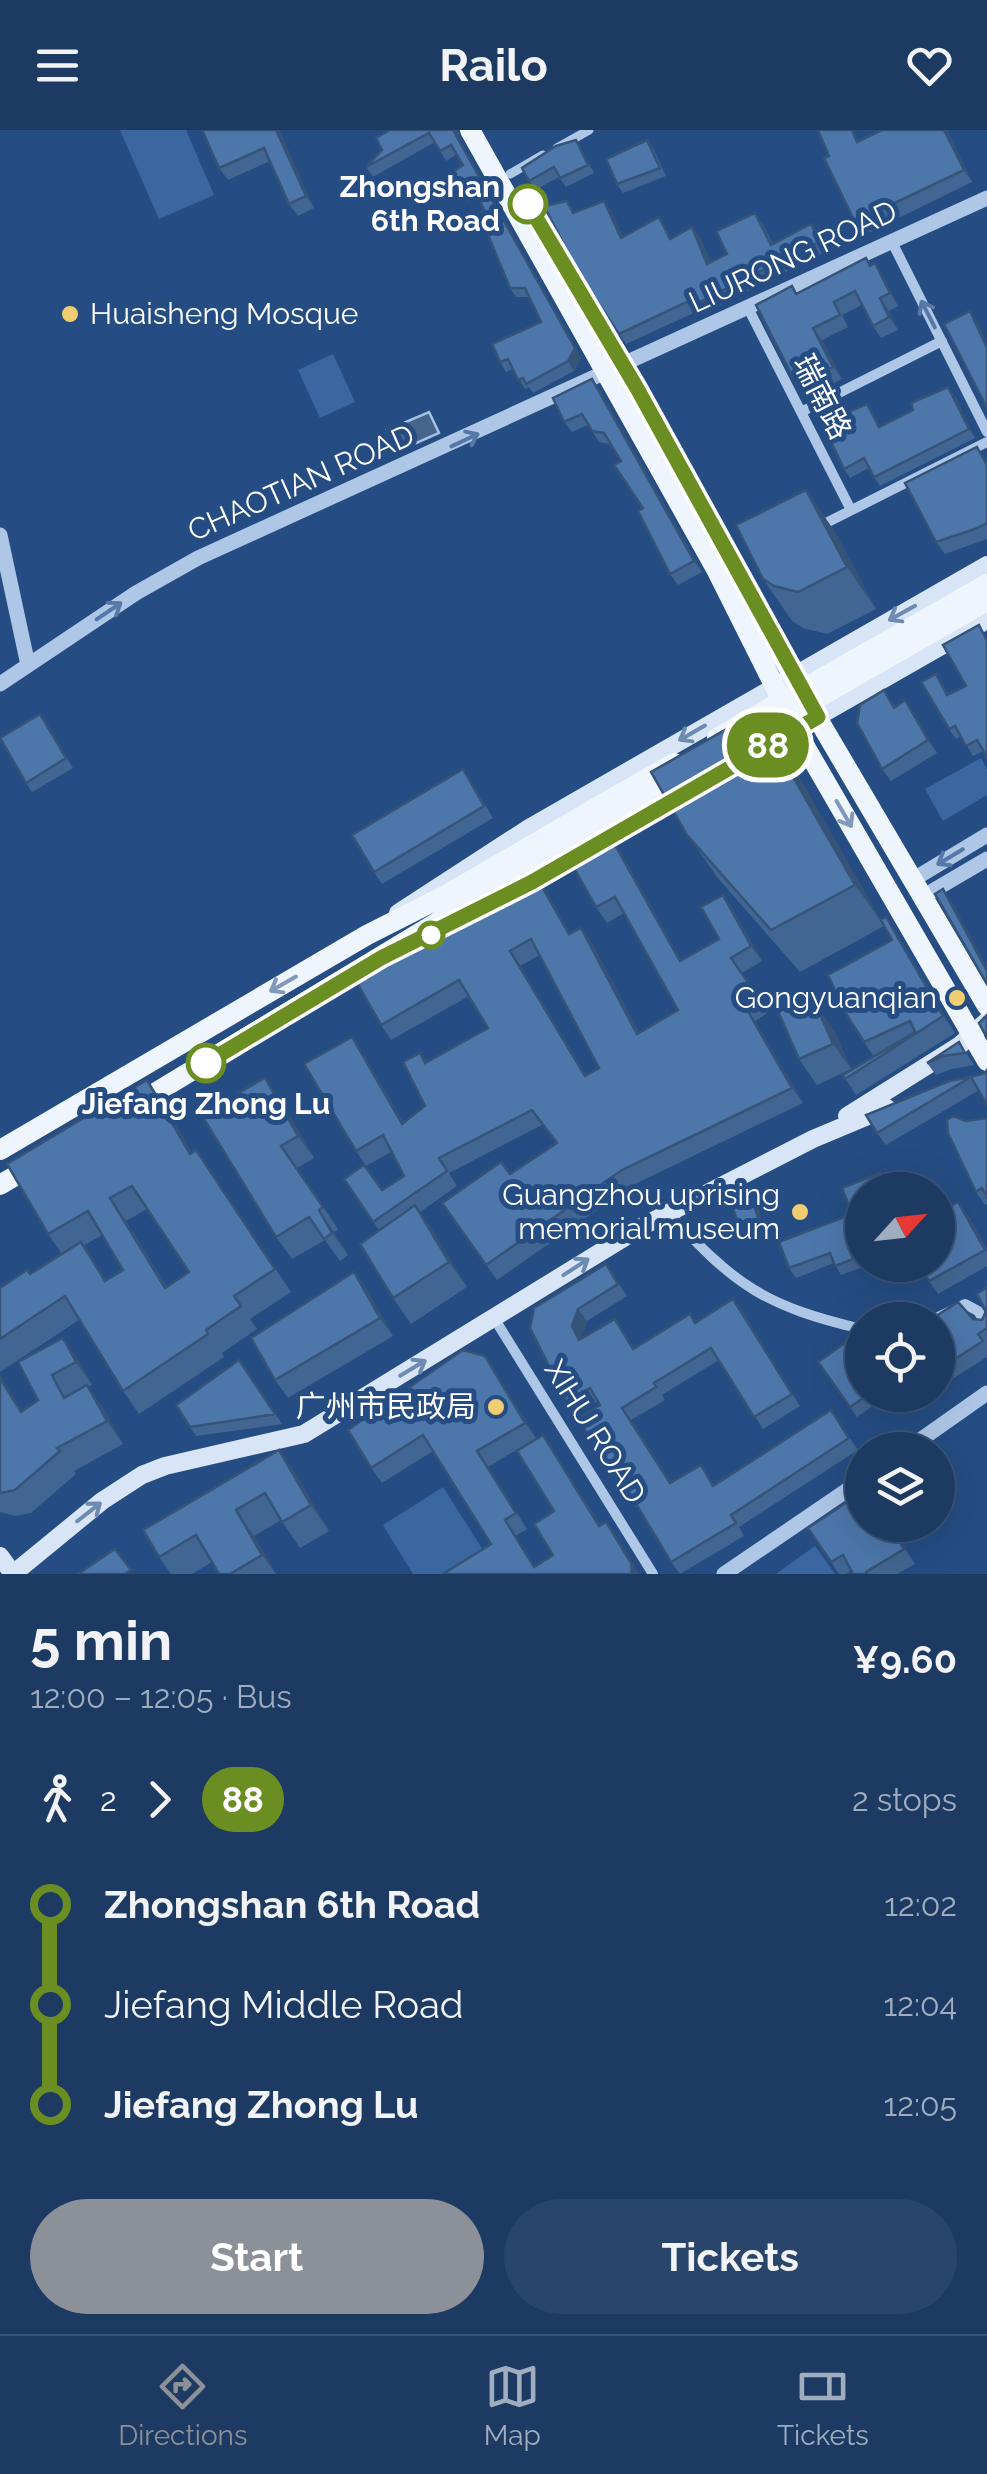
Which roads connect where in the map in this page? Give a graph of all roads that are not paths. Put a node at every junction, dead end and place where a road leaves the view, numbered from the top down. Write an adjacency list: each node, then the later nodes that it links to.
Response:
1 (470, 130): 9 (main road)
2 (485, 130): 4 (main road)
3 (589, 130): 4 (street)
4 (510, 174): 9 (main road)
5 (987, 198): 6 (street, LIURONG ROAD)
6 (892, 242): 7 (street, LIURONG ROAD); 8 (street, one-way to 6)
7 (748, 308): 9 (street, LIURONG ROAD); 10 (street, 瑞南路)
8 (942, 341): 10 (street); 11 (street)
9 (615, 370): 20 (street, CHAOTIAN ROAD, one-way to 9); 22 (main road); 22 (main road)
10 (802, 412): 13 (street, 瑞南路)
11 (987, 432)
12 (987, 442): 13 (street)
13 (851, 510): 15 (street)
14 (0, 534): 20 (street)
15 (799, 537)
16 (987, 565): 22 (main road, one-way to 22)
17 (987, 584): 22 (main road, bridge)
18 (987, 602): 22 (main road, bridge)
19 (987, 620): 22 (main road)
20 (28, 665): 21 (street, CHAOTIAN ROAD)
21 (0, 684)
22 (798, 695): 23 (main road); 23 (main road); 26 (main road, bridge); 29 (main road); 30 (main road, one-way to 30)
23 (796, 729): 24 (main road); 33 (main road, one-way to 33)
24 (737, 763)
25 (709, 779): 31 (main road)
26 (598, 816): 30 (main road); 31 (main road)
27 (987, 835): 29 (street, one-way to 29)
28 (987, 859): 29 (street)
29 (919, 888): 32 (main road)
30 (367, 934): 38 (main road, one-way to 38)
31 (381, 958): 36 (main road)
32 (987, 1006)
33 (980, 1028): 34 (main road); 37 (main road)
34 (987, 1061)
35 (910, 1099): 37 (main road)
36 (114, 1117)
37 (813, 1139): 41 (main road)
38 (0, 1150)
39 (57, 1151): 40 (main road)
40 (0, 1184)
41 (668, 1212): 43 (main road, one-way to 41); 44 (street)
42 (955, 1308): 45 (street)
43 (494, 1318): 50 (main road, one-way to 43); 51 (street, XIHU ROAD)
44 (845, 1323)
45 (987, 1325)
46 (987, 1393): 47 (street)
47 (932, 1432)
48 (845, 1492): 52 (street)
49 (0, 1556): 50 (main road)
50 (14, 1574)
51 (654, 1574)
52 (724, 1574)

